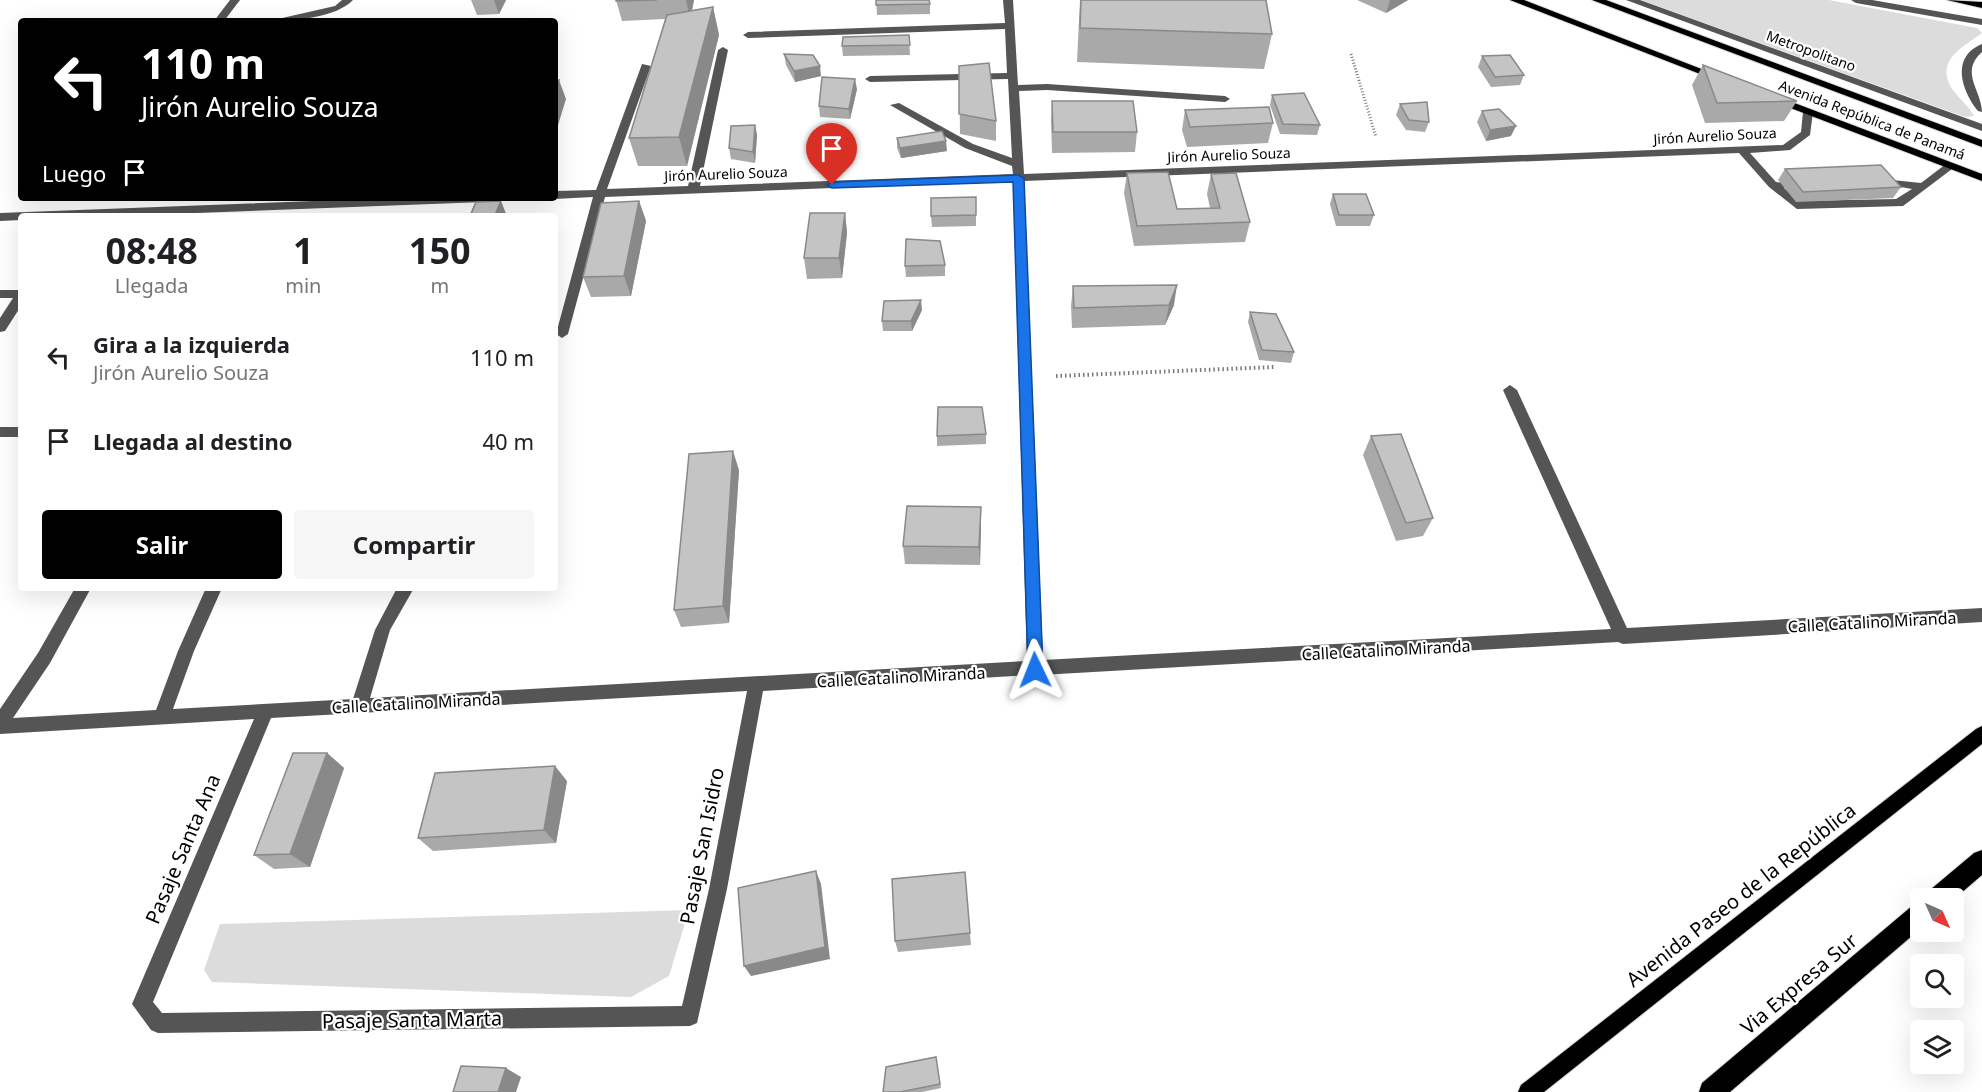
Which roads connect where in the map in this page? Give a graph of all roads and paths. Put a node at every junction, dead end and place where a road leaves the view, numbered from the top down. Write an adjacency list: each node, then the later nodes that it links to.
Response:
1 (235, 0): 10 (street)
2 (348, 0): 11 (street)
3 (1008, 0): 13 (street)
4 (1515, 0): 21 (main road)
5 (1597, 0): 28 (main road, Avenida República de Panamá)
6 (1631, 0): 27 (street, Metropolitano)
7 (1856, 0): 12 (street)
8 (1952, 0): 9 (main road)
9 (1982, 5)
10 (221, 18)
11 (289, 18)
12 (1982, 22)
13 (1009, 26): 14 (street); 20 (street)
14 (748, 35)
15 (1982, 47): 25 (street)
16 (723, 50): 37 (street)
17 (1351, 54): 31 (path)
18 (646, 66): 38 (street)
19 (870, 79): 20 (street)
20 (1013, 82): 23 (street); 30 (street)
21 (1732, 83)
22 (1765, 95): 26 (main road, Avenida República de Panamá)
23 (1224, 99)
24 (895, 105): 30 (street)
25 (1982, 109)
26 (1808, 112): 29 (street, Jirón Aurelio Souza); 32 (main road, Avenida República de Panamá)
27 (1982, 128)
28 (1982, 144)
29 (1743, 151): 31 (street, Jirón Aurelio Souza); 36 (street)
30 (1018, 164): 33 (street)
31 (1384, 164): 33 (street, Jirón Aurelio Souza)
32 (1950, 166): 34 (main road, Avenida República de Panamá); 36 (street)
33 (1018, 178): 37 (street, Jirón Aurelio Souza); 50 (street)
34 (1982, 178)
35 (1877, 180): 36 (street)
36 (1923, 187)
37 (693, 190): 38 (street, Jirón Aurelio Souza)
38 (600, 194): 39 (street, Jirón Aurelio Souza); 48 (street)
39 (558, 195)
40 (343, 201): 41 (street)
41 (113, 213)
42 (18, 216): 43 (street)
43 (0, 217)
44 (0, 294): 45 (street)
45 (18, 295)
46 (18, 300): 47 (street)
47 (0, 328)
48 (562, 334)
49 (1274, 367): 50 (path)
50 (1026, 377): 59 (street)
51 (1510, 390): 58 (street)
52 (0, 432): 53 (street)
53 (18, 432)
54 (82, 591): 64 (street)
55 (213, 591): 63 (street)
56 (404, 591): 61 (street)
57 (1982, 615): 58 (street, Calle Catalino Miranda)
58 (1623, 637): 59 (street, Calle Catalino Miranda)
59 (1035, 670): 60 (street, Calle Catalino Miranda)
60 (756, 685): 61 (street, Calle Catalino Miranda); 70 (street, Pasaje San Isidro)
61 (359, 706): 62 (street, Calle Catalino Miranda)
62 (265, 712): 63 (street, Calle Catalino Miranda); 69 (street, Pasaje Santa Ana)
63 (162, 717): 64 (street, Calle Catalino Miranda)
64 (0, 724)
65 (1982, 734): 71 (main road, Avenida Paseo de la República)
66 (1982, 861): 67 (highway)
67 (1950, 888)
68 (1910, 923): 72 (highway, Via Expresa Sur)
69 (142, 1004): 70 (street, Pasaje Santa Marta)
70 (690, 1016)
71 (1528, 1092)
72 (1711, 1092)

